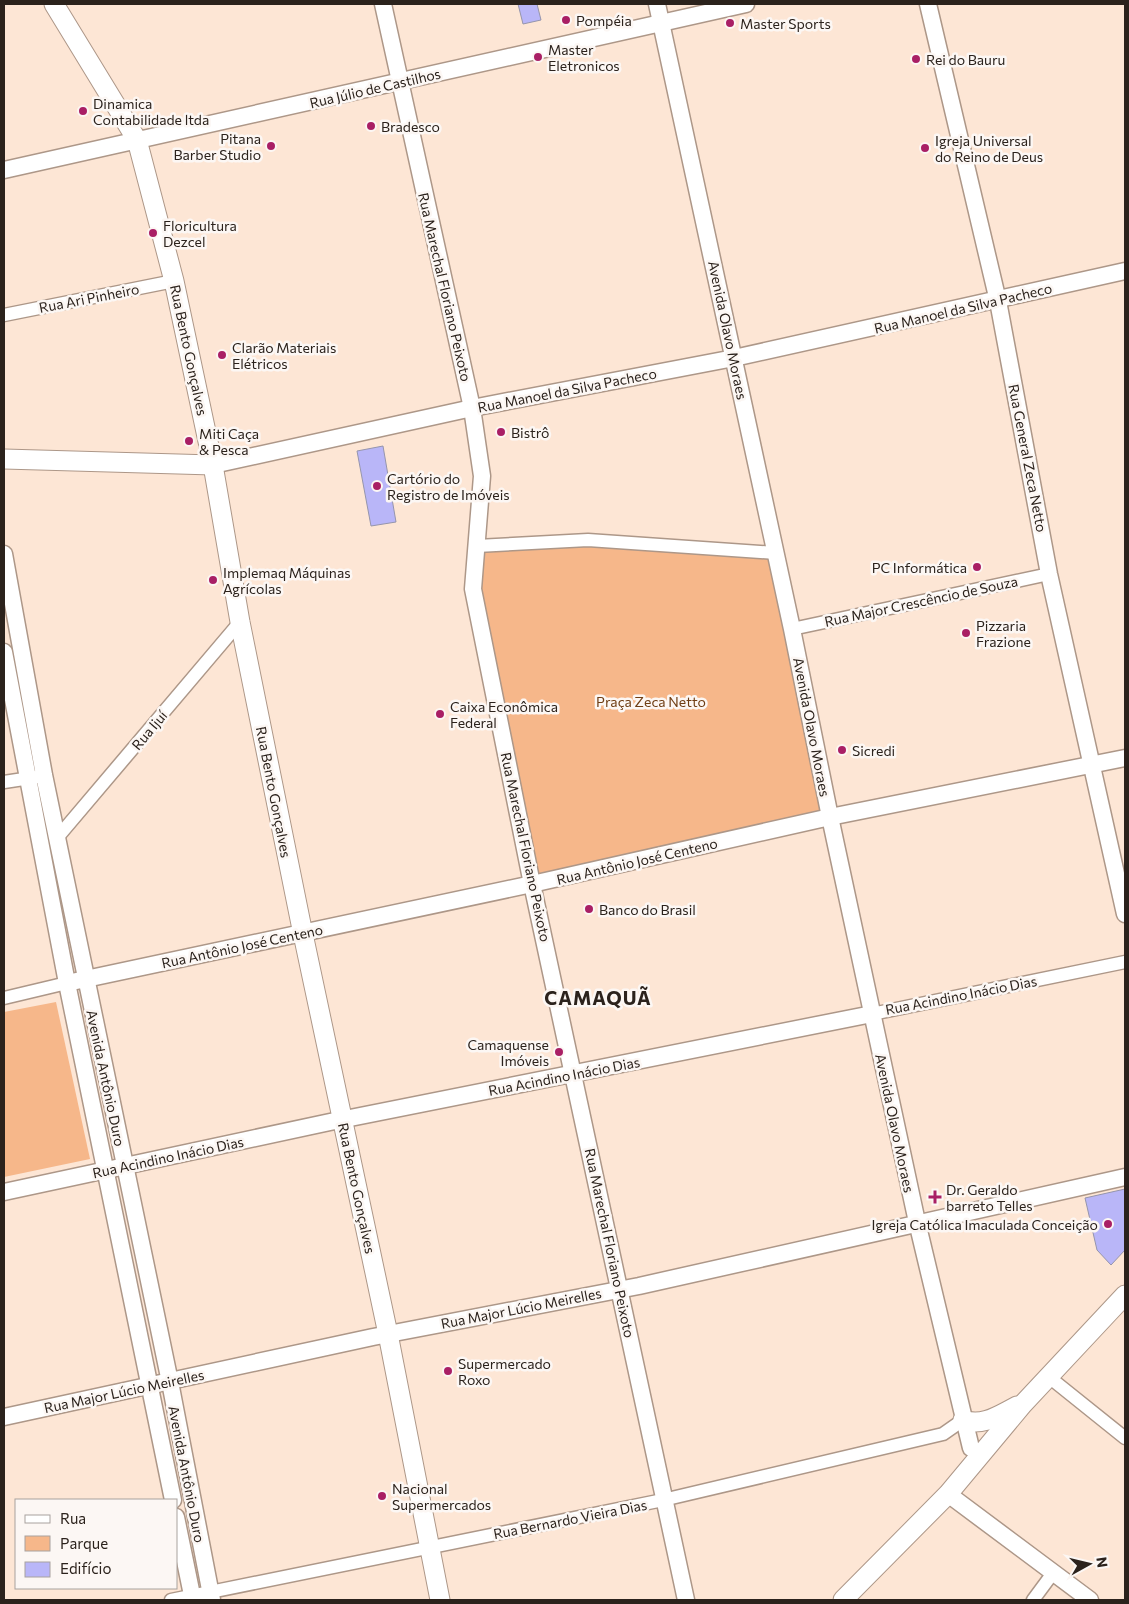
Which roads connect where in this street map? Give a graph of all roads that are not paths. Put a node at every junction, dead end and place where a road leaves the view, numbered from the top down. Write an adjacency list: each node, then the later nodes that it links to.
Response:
1 (54, 4): 8 (main road, Rua Bento Gonçalves)
2 (383, 4): 7 (street, Rua Marechal Floriano Peixoto)
3 (657, 4): 6 (street, Avenida Olavo Moraes)
4 (746, 4): 6 (street, Rua Júlio de Castilhos)
5 (928, 4): 12 (street, Rua General Zeca Netto)
6 (661, 24): 7 (street, Rua Júlio de Castilhos); 14 (street, Avenida Olavo Moraes)
7 (399, 82): 8 (street, Rua Júlio de Castilhos); 15 (street, Rua Marechal Floriano Peixoto)
8 (137, 140): 9 (street, Rua Júlio de Castilhos); 11 (main road, Rua Bento Gonçalves)
9 (4, 170)
10 (1125, 271): 12 (street, Rua Manoel da Silva Pacheco)
11 (174, 281): 13 (street, Rua Ari Pinheiro); 17 (main road, Rua Bento Gonçalves)
12 (998, 301): 14 (street, Rua Manoel da Silva Pacheco); 21 (street, Rua General Zeca Netto)
13 (4, 316)
14 (734, 358): 15 (street, Rua Manoel da Silva Pacheco); 19 (street, Avenida Olavo Moraes)
15 (472, 408): 17 (street, Rua Manoel da Silva Pacheco); 18 (street, Rua Marechal Floriano Peixoto)
16 (4, 459): 17 (main road, Rua Manoel da Silva Pacheco)
17 (213, 465): 23 (main road, Rua Bento Gonçalves)
18 (477, 546): 19 (street); 33 (street, Rua Marechal Floriano Peixoto)
19 (776, 553): 24 (street, Avenida Olavo Moraes)
20 (4, 554): 22 (street, Avenida Antônio Duro)
21 (1049, 574): 24 (street, Rua Major Crescêncio de Souza); 27 (street, Rua General Zeca Netto)
22 (6, 590): 28 (street, Avenida Antônio Duro)
23 (240, 622): 32 (street, Rua Ijuí); 35 (main road, Rua Bento Gonçalves)
24 (792, 629): 31 (street, Avenida Olavo Moraes)
25 (4, 652): 29 (street, Avenida Antônio Duro)
26 (1125, 758): 27 (street, Rua Antônio José Centeno)
27 (1091, 765): 31 (street, Rua Antônio José Centeno); 34 (street, Rua General Zeca Netto)
28 (44, 775): 29 (street); 32 (street, Avenida Antônio Duro)
29 (27, 778): 30 (street); 38 (street, Avenida Antônio Duro)
30 (4, 782)
31 (830, 818): 33 (street, Rua Antônio José Centeno); 40 (street, Avenida Olavo Moraes)
32 (57, 838): 37 (street, Avenida Antônio Duro)
33 (532, 884): 35 (street, Rua Antônio José Centeno); 41 (street, Rua Marechal Floriano Peixoto)
34 (1125, 914)
35 (302, 934): 37 (street, Rua Antônio José Centeno); 42 (main road, Rua Bento Gonçalves)
36 (1125, 962): 40 (street, Rua Acindino Inácio Dias)
37 (86, 979): 38 (street, Rua Antônio José Centeno); 43 (street, Avenida Antônio Duro)
38 (67, 983): 39 (street, Rua Antônio José Centeno); 44 (street, Avenida Antônio Duro)
39 (4, 998)
40 (872, 1014): 41 (street, Rua Acindino Inácio Dias); 47 (street, Avenida Olavo Moraes)
41 (574, 1074): 42 (street, Rua Acindino Inácio Dias); 48 (street, Rua Marechal Floriano Peixoto)
42 (343, 1120): 43 (street, Rua Acindino Inácio Dias); 50 (main road, Rua Bento Gonçalves)
43 (124, 1166): 44 (street, Rua Acindino Inácio Dias); 52 (street, Avenida Antônio Duro)
44 (106, 1170): 46 (street, Rua Acindino Inácio Dias); 53 (street, Avenida Antônio Duro)
45 (1125, 1177): 47 (street, Rua Major Lúcio Meirelles)
46 (4, 1192)
47 (917, 1222): 48 (street, Rua Major Lúcio Meirelles); 57 (street, Avenida Olavo Moraes)
48 (620, 1290): 50 (street, Rua Major Lúcio Meirelles); 62 (street, Rua Marechal Floriano Peixoto)
49 (1125, 1296): 51 (main road)
50 (388, 1334): 52 (street, Rua Major Lúcio Meirelles); 64 (main road, Rua Bento Gonçalves)
51 (1049, 1377): 54 (main road); 58 (street)
52 (170, 1382): 53 (street, Rua Major Lúcio Meirelles); 67 (street, Avenida Antônio Duro)
53 (151, 1386): 56 (street, Rua Major Lúcio Meirelles); 61 (street, Avenida Antônio Duro)
54 (1023, 1404): 55 (main road); 60 (main road)
55 (1001, 1414): 57 (main road); 59 (main road)
56 (4, 1417)
57 (963, 1420): 59 (street, Avenida Olavo Moraes); 62 (street, Rua Bernardo Vieira Dias)
58 (1125, 1438)
59 (971, 1448): 60 (main road); 65 (main road)
60 (948, 1494): 65 (main road); 66 (street)
61 (173, 1499)
62 (663, 1500): 64 (street, Rua Bernardo Vieira Dias); 71 (street, Rua Marechal Floriano Peixoto)
63 (178, 1527): 68 (street, Avenida Antônio Duro)
64 (429, 1548): 67 (street, Rua Bernardo Vieira Dias); 70 (main road, Rua Bento Gonçalves)
65 (880, 1560): 72 (main road)
66 (1053, 1573): 73 (street); 74 (street)
67 (211, 1596): 68 (street, Rua Bernardo Vieira Dias)
68 (192, 1598): 69 (street, Rua Bernardo Vieira Dias)
69 (171, 1600)
70 (440, 1600)
71 (686, 1600)
72 (843, 1600)
73 (1033, 1600)
74 (1090, 1600)

